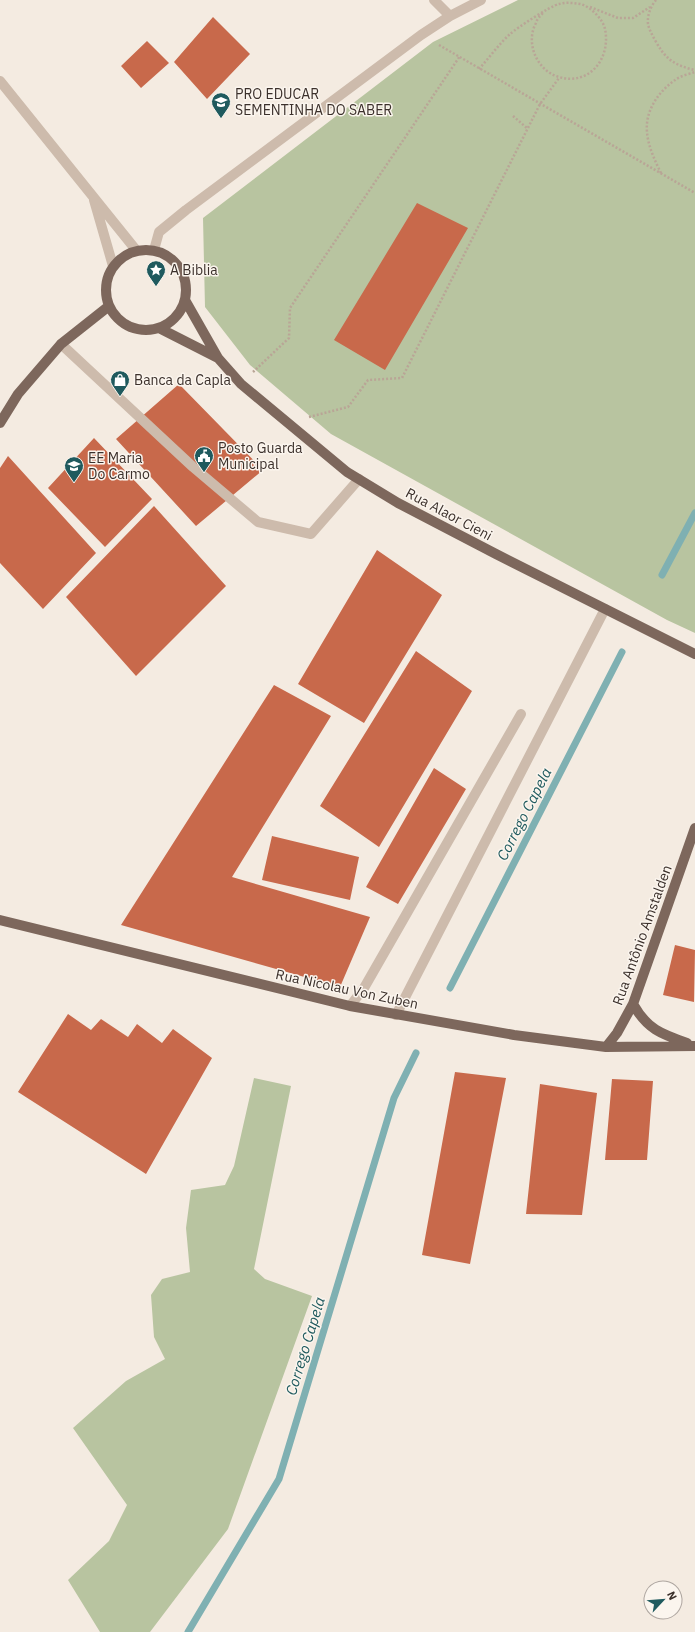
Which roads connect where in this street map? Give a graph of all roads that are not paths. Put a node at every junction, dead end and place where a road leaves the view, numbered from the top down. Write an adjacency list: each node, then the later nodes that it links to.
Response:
1 (434, 0): 3 (street)
2 (481, 0): 3 (street)
3 (450, 16): 7 (street)
4 (0, 81): 5 (street)
5 (92, 194): 6 (street); 8 (street)
6 (136, 250): 7 (main road); 8 (main road)
7 (154, 250): 9 (main road)
8 (113, 266): 10 (main road)
9 (186, 300): 11 (main road); 13 (main road, Rua Alaor Cieni)
10 (109, 306): 11 (main road); 12 (main road)
11 (159, 328): 13 (main road, Rua Alaor Cieni)
12 (61, 344): 14 (main road); 15 (street)
13 (218, 358): 15 (main road, Rua Alaor Cieni)
14 (0, 423)
15 (359, 479): 16 (main road, Rua Alaor Cieni)
16 (605, 609): 17 (main road, Rua Alaor Cieni); 23 (street)
17 (695, 654)
18 (521, 714): 22 (street)
19 (695, 828): 21 (main road, Rua Antônio Amstalden)
20 (0, 920): 22 (main road, Rua Nicolau Von Zuben)
21 (633, 1004): 24 (main road); 25 (main road, Rua Antônio Amstalden)
22 (350, 1006): 23 (main road, Rua Nicolau Von Zuben)
23 (396, 1015): 25 (main road, Rua Nicolau Von Zuben)
24 (695, 1046): 25 (main road, Rua Nicolau Von Zuben)
25 (606, 1047)

